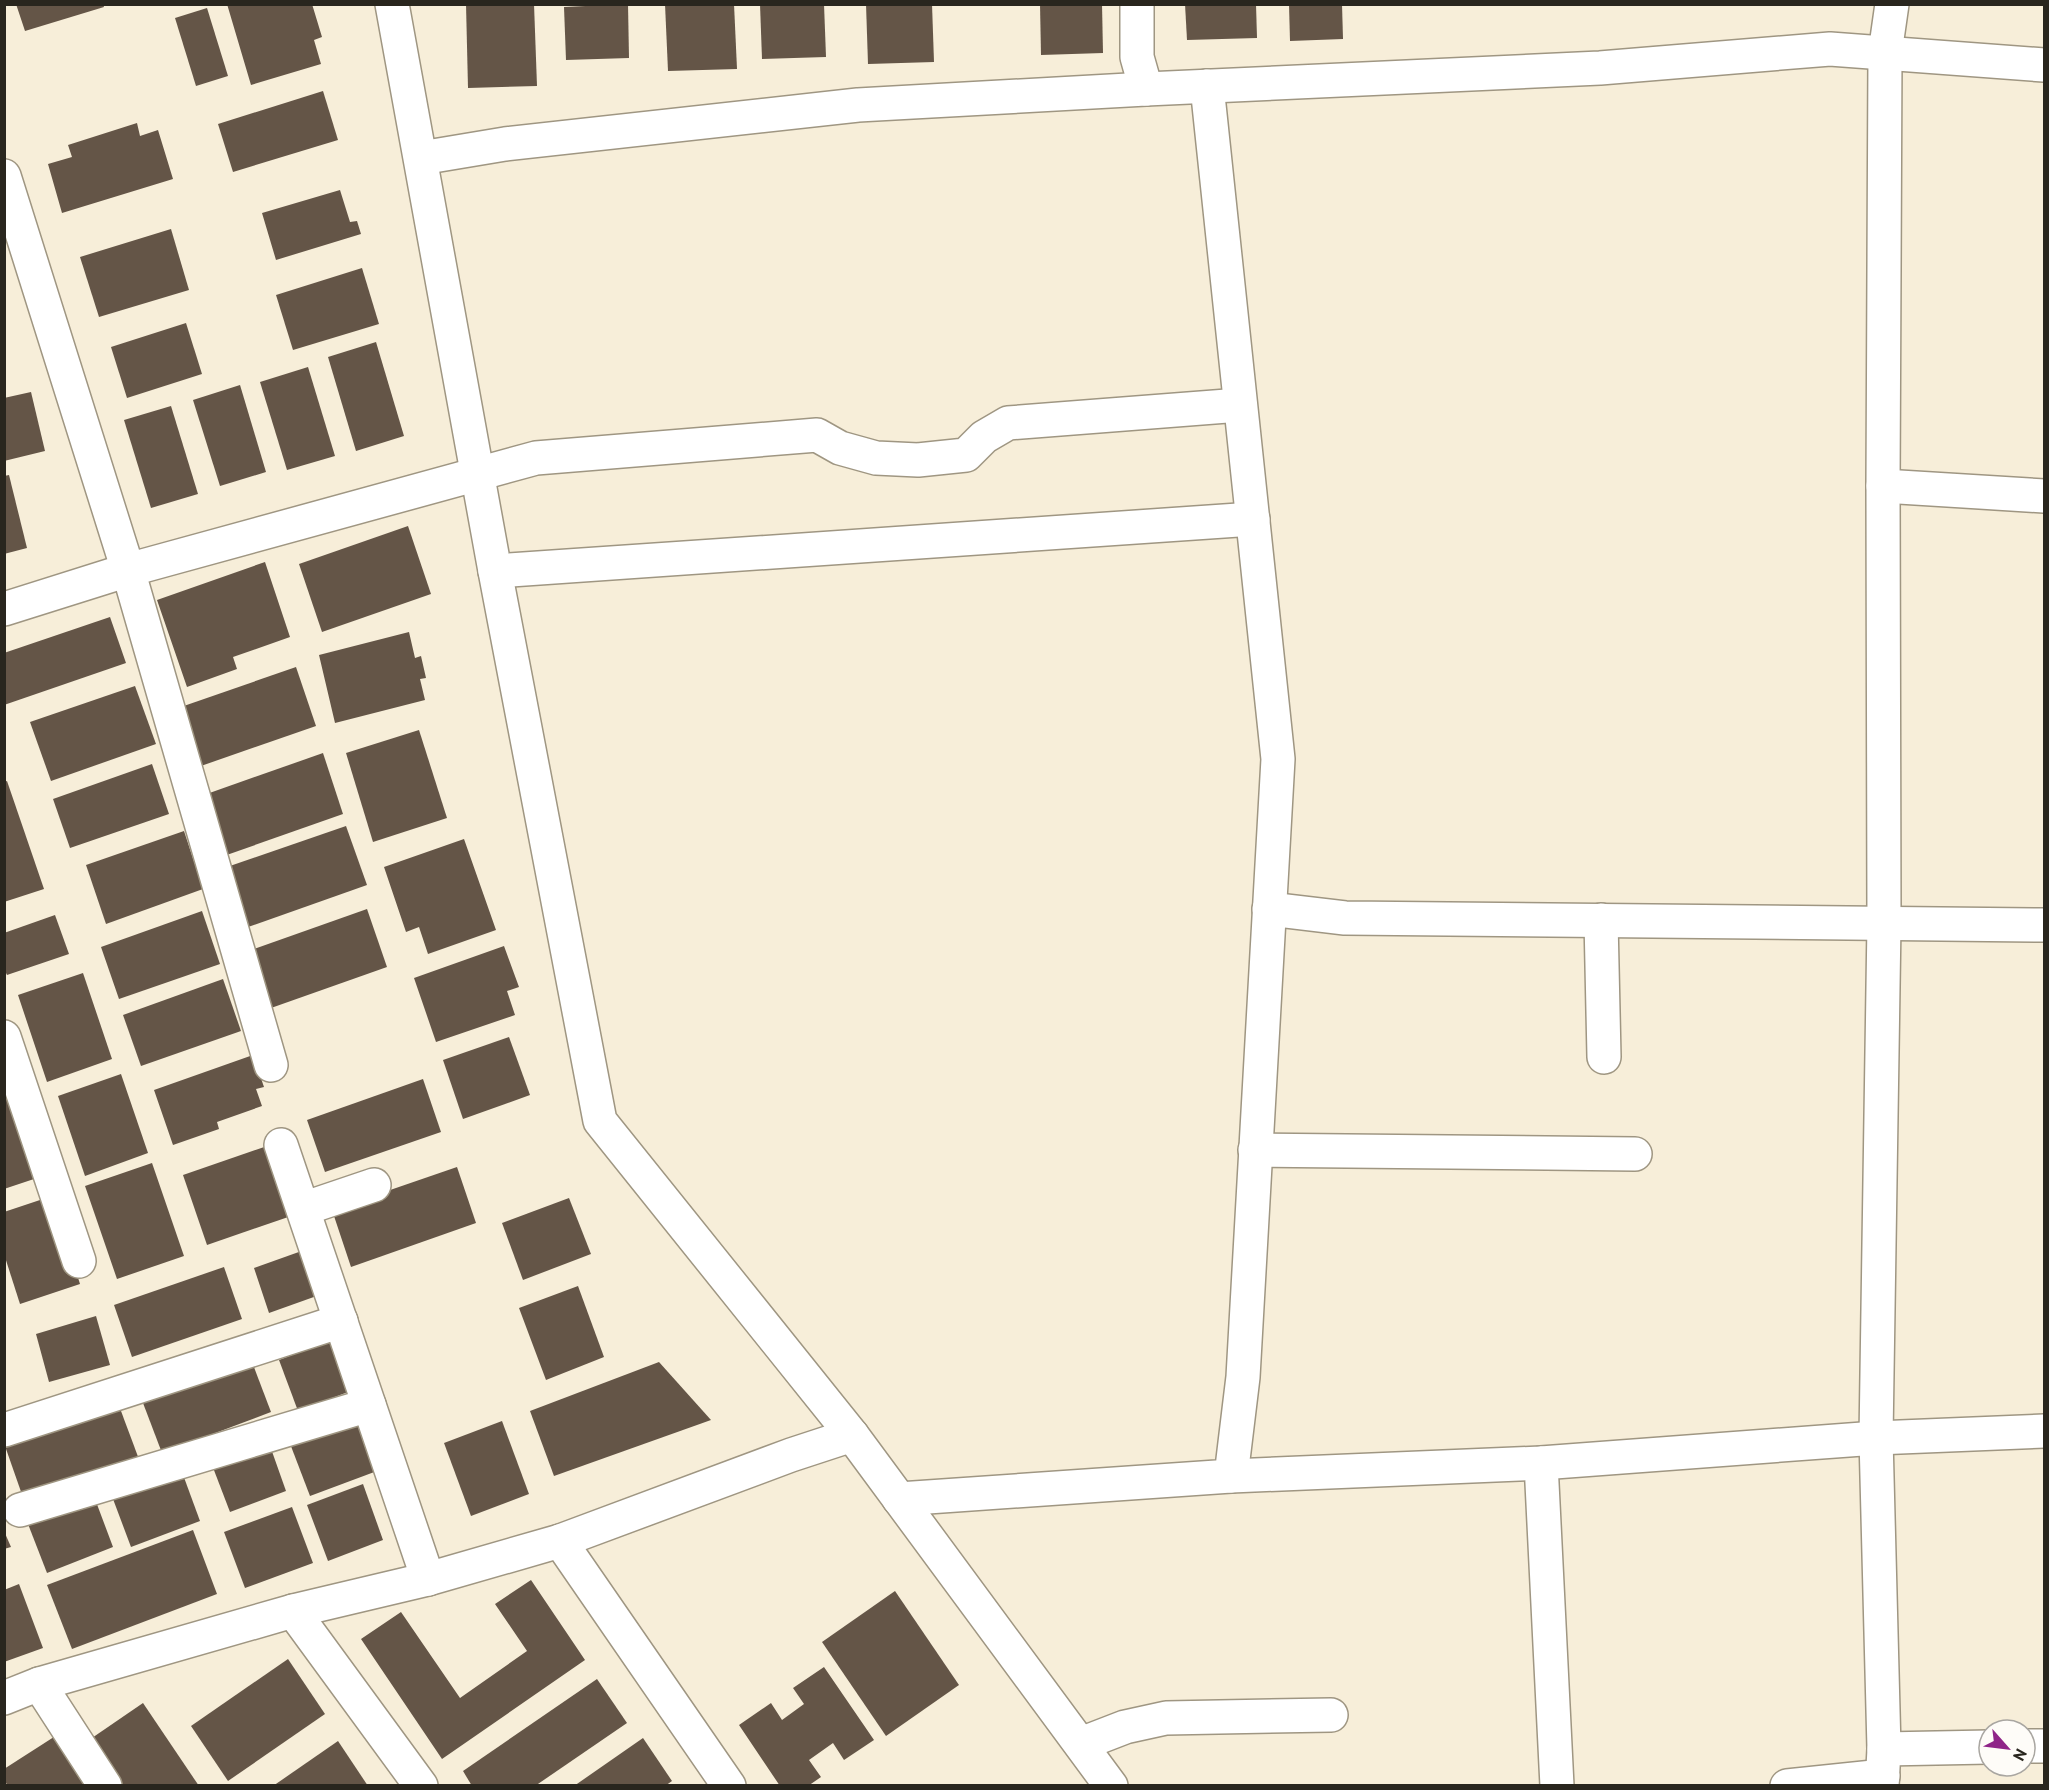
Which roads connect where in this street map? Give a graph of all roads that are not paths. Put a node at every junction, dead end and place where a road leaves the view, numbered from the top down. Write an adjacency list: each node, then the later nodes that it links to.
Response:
1 (392, 4): 8 (street)
2 (1137, 4): 7 (street)
3 (1892, 4): 4 (street)
4 (1885, 53): 5 (street); 6 (street); 12 (street)
5 (2044, 65)
6 (1207, 86): 7 (street); 10 (street)
7 (1146, 89): 8 (street)
8 (421, 158): 11 (street)
9 (4, 176): 15 (street)
10 (1240, 405): 11 (street); 14 (street)
11 (478, 475): 15 (street); 16 (street)
12 (1883, 486): 13 (street); 20 (street)
13 (2044, 496)
14 (1252, 519): 16 (street); 18 (street)
15 (128, 570): 17 (street); 24 (street)
16 (495, 571): 35 (street)
17 (4, 609)
18 (1269, 909): 19 (street); 26 (street)
19 (1601, 920): 20 (street); 23 (street)
20 (1884, 923): 21 (street); 36 (street)
21 (2044, 926)
22 (4, 1037): 30 (street)
23 (1604, 1057)
24 (271, 1065)
25 (281, 1145): 29 (street)
26 (1255, 1150): 27 (street); 38 (street)
27 (1635, 1154)
28 (374, 1185): 29 (street)
29 (303, 1209): 31 (street)
30 (79, 1261)
31 (341, 1321): 32 (street); 33 (street)
32 (369, 1405): 40 (street); 42 (street)
33 (4, 1430)
34 (2044, 1431): 36 (street)
35 (852, 1436): 39 (street); 41 (street)
36 (1876, 1438): 37 (street); 49 (street)
37 (1541, 1463): 38 (street); 54 (street)
38 (1231, 1476): 39 (street)
39 (899, 1499): 47 (street)
40 (20, 1510)
41 (560, 1541): 42 (street); 52 (street)
42 (428, 1579): 43 (street)
43 (293, 1611): 44 (street); 51 (street)
44 (39, 1684): 45 (street); 50 (street)
45 (4, 1698)
46 (1331, 1715): 47 (street)
47 (1081, 1744): 53 (street)
48 (1977, 1750): 49 (street)
49 (1883, 1770): 55 (street)
50 (105, 1785)
51 (421, 1785)
52 (729, 1785)
53 (1112, 1785)
54 (1557, 1785)
55 (1787, 1785)

